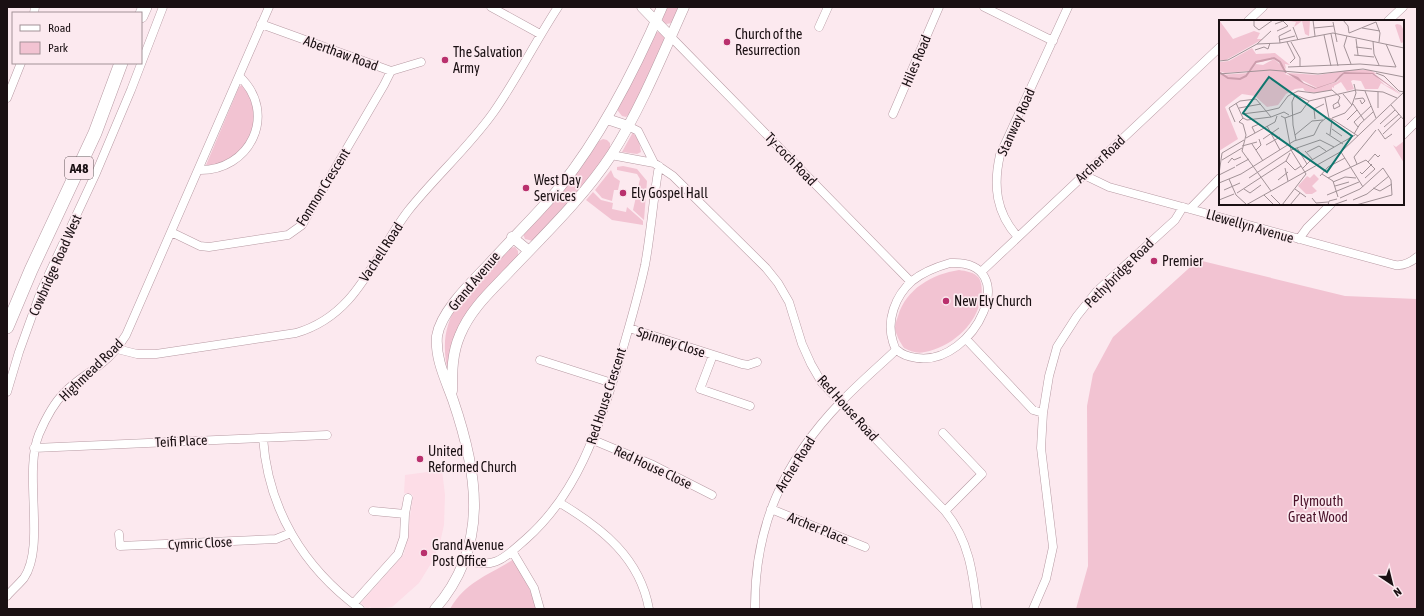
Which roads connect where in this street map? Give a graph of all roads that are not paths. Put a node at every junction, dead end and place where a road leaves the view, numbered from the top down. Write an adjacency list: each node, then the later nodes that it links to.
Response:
1 (163, 7): 23 (street, Cowbridge Road West)
2 (269, 7): 17 (street, Highmead Road)
3 (490, 7): 19 (street)
4 (558, 7): 19 (street, Vachell Road)
5 (642, 7): 16 (street)
6 (662, 7): 16 (street, Grand Avenue)
7 (684, 7): 20 (street, Grand Avenue)
8 (828, 7): 18 (street)
9 (939, 7): 31 (street, Hiles Road)
10 (984, 7): 21 (street)
11 (1068, 7): 21 (street, Stanway Road)
12 (1263, 7): 14 (street)
13 (1403, 7): 15 (street)
14 (1249, 20)
15 (1389, 20)
16 (656, 22): 20 (street); 32 (street, Grand Avenue)
17 (261, 24): 28 (street, Aberthaw Road); 29 (street, Highmead Road)
18 (819, 27)
19 (540, 34): 56 (street, Vachell Road)
20 (671, 37): 34 (street, Grand Avenue); 52 (street, Ty-coch Road)
21 (1053, 41): 47 (street, Stanway Road)
22 (1219, 48): 41 (street, Archer Road)
23 (142, 60)
24 (422, 62): 28 (street, Aberthaw Road)
25 (20, 64): 30 (street)
26 (121, 64): 35 (highway, Cowbridge Road West / A48)
27 (140, 64): 37 (street, Cowbridge Road West)
28 (390, 71): 45 (street, Fonmon Crescent)
29 (239, 76): 40 (street, Highmead Road); 40 (street)
30 (7, 98)
31 (893, 114)
32 (607, 119): 34 (street); 46 (street, Grand Avenue)
33 (1417, 121): 36 (street)
34 (628, 126): 38 (street, Grand Avenue); 39 (street, Red House Road)
35 (95, 133): 37 (street); 53 (highway, Cowbridge Road West / A48)
36 (1404, 134)
37 (110, 140): 62 (street, Cowbridge Road West)
38 (611, 155): 39 (street, Red House Road); 49 (street, Grand Avenue)
39 (657, 165): 54 (street, Red House Crescent); 64 (street, Red House Road)
40 (198, 170): 45 (street, Highmead Road)
41 (1084, 175): 44 (street, Llewellyn Avenue); 47 (street, Archer Road)
42 (1219, 179): 44 (street, Pethybridge Road)
43 (1330, 205): 48 (street)
44 (1187, 208): 48 (street, Llewellyn Avenue); 66 (street, Pethybridge Road)
45 (171, 232): 56 (street, Highmead Road)
46 (512, 237): 49 (street); 63 (street, Grand Avenue)
47 (1018, 237): 51 (street, Archer Road)
48 (1299, 239): 50 (street, Llewellyn Avenue)
49 (529, 251): 63 (street, Grand Avenue)
50 (1417, 257)
51 (981, 272): 52 (street); 55 (street)
52 (911, 282): 57 (street)
53 (7, 327)
54 (629, 328): 58 (street, Spinney Close); 61 (street, Red House Crescent)
55 (966, 339): 57 (street); 66 (street)
56 (117, 349): 71 (street, Highmead Road)
57 (896, 350): 64 (street, Archer Road)
58 (713, 356): 60 (street, Spinney Close); 65 (street, Spinney Close)
59 (540, 360): 61 (street)
60 (757, 362)
61 (612, 383): 70 (street, Red House Crescent)
62 (7, 392)
63 (452, 398): 83 (street, Grand Avenue)
64 (841, 402): 75 (street, Archer Road); 77 (street, Red House Road)
65 (750, 406)
66 (1043, 413): 91 (street, Pethybridge Road)
67 (943, 433): 77 (street)
68 (327, 435): 69 (street, Teifi Place)
69 (263, 438): 71 (street, Teifi Place); 79 (street)
70 (593, 440): 72 (street, Red House Close); 74 (street, Red House Crescent)
71 (34, 448): 84 (street, Highmead Road)
72 (712, 495)
73 (408, 498): 78 (street)
74 (560, 503): 82 (street, Red House Crescent); 88 (street)
75 (771, 509): 81 (street, Archer Place); 89 (street, Archer Road)
76 (373, 511): 78 (street)
77 (945, 511): 90 (street, Red House Road)
78 (405, 514): 85 (street)
79 (291, 533): 80 (street, Cymric Close); 85 (street)
80 (119, 534)
81 (865, 547)
82 (512, 551): 83 (street, Red House Crescent); 87 (street)
83 (465, 560): 86 (street, Grand Avenue)
84 (7, 596)
85 (357, 607)
86 (435, 609)
87 (540, 609)
88 (649, 609)
89 (755, 609)
90 (977, 609)
91 (1033, 609)

